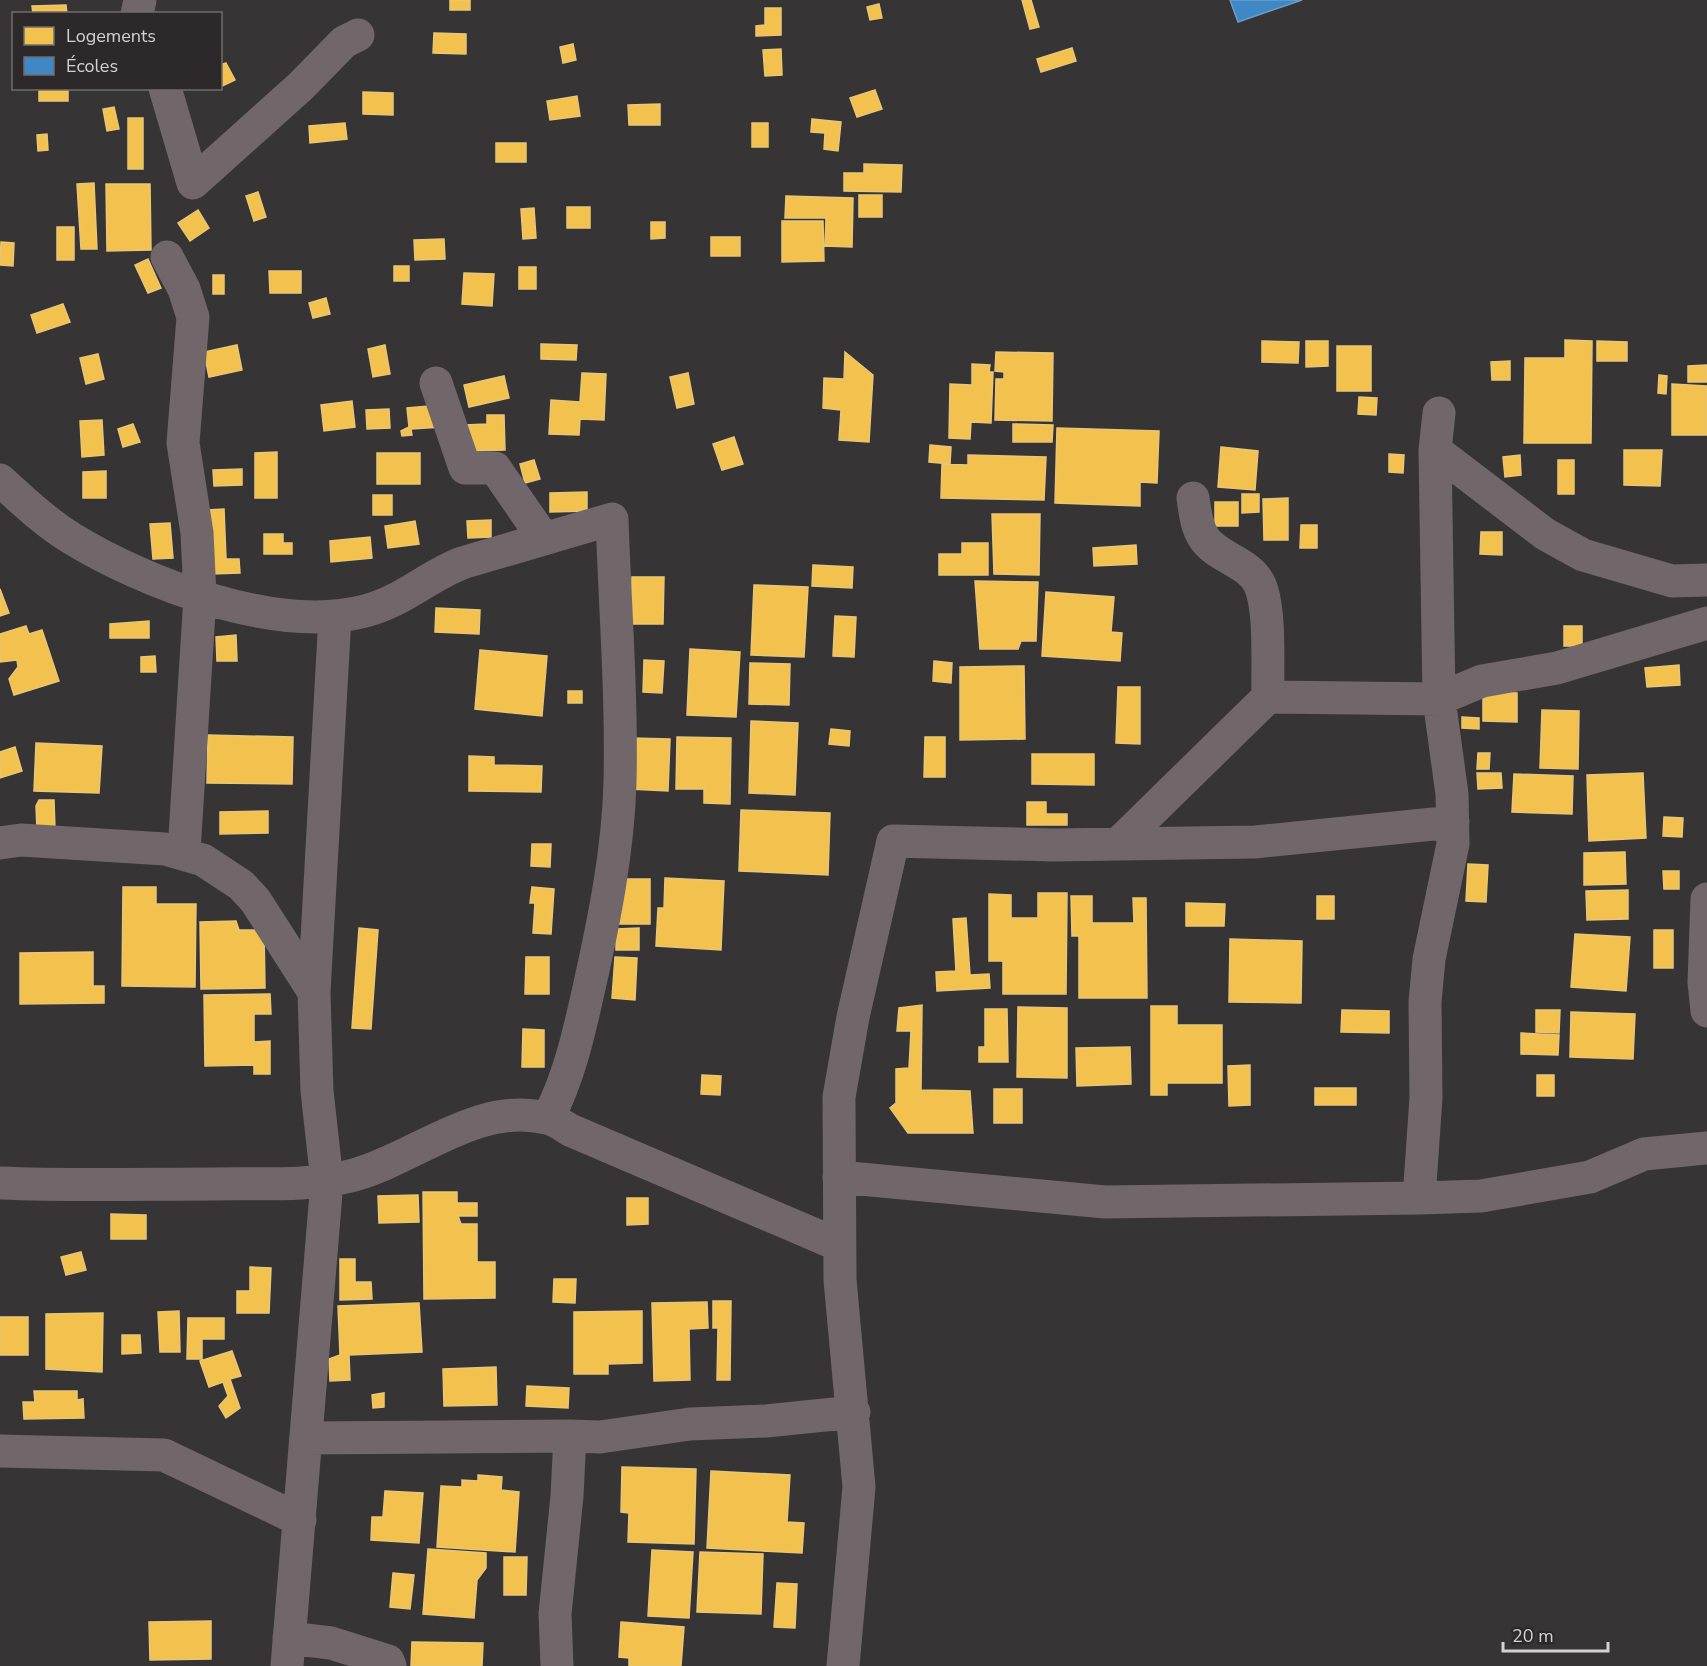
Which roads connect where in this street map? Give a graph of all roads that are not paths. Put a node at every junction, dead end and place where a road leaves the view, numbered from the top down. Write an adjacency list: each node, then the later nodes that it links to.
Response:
1 (358, 35): 2 (street)
2 (166, 90)
3 (167, 257): 11 (street)
4 (436, 383): 9 (street)
5 (1439, 413): 6 (street)
6 (1435, 450): 10 (street); 15 (street)
7 (0, 480): 11 (street)
8 (1193, 498): 14 (street)
9 (543, 539): 12 (street); 23 (street)
10 (1707, 580)
11 (200, 596): 12 (street); 19 (street)
12 (335, 616): 21 (street)
13 (1707, 623): 15 (street)
14 (1268, 697): 15 (street); 18 (street)
15 (1439, 699): 16 (street)
16 (1453, 822): 18 (street); 28 (street)
17 (0, 843): 19 (street)
18 (1118, 844): 25 (street)
19 (184, 852): 21 (street)
20 (1707, 899): 22 (street)
21 (314, 992): 26 (street)
22 (1707, 1011)
23 (548, 1118): 26 (street); 29 (street)
24 (1707, 1148): 28 (street)
25 (839, 1177): 28 (street); 29 (street)
26 (327, 1181): 27 (street); 32 (street)
27 (0, 1183)
28 (1419, 1198)
29 (839, 1245): 30 (street)
30 (854, 1413): 31 (street); 38 (street)
31 (570, 1436): 32 (street); 37 (street)
32 (308, 1438): 34 (street)
33 (0, 1451): 34 (street)
34 (300, 1520): 35 (street)
35 (288, 1652): 36 (street)
36 (390, 1666)
37 (557, 1666)
38 (843, 1666)

